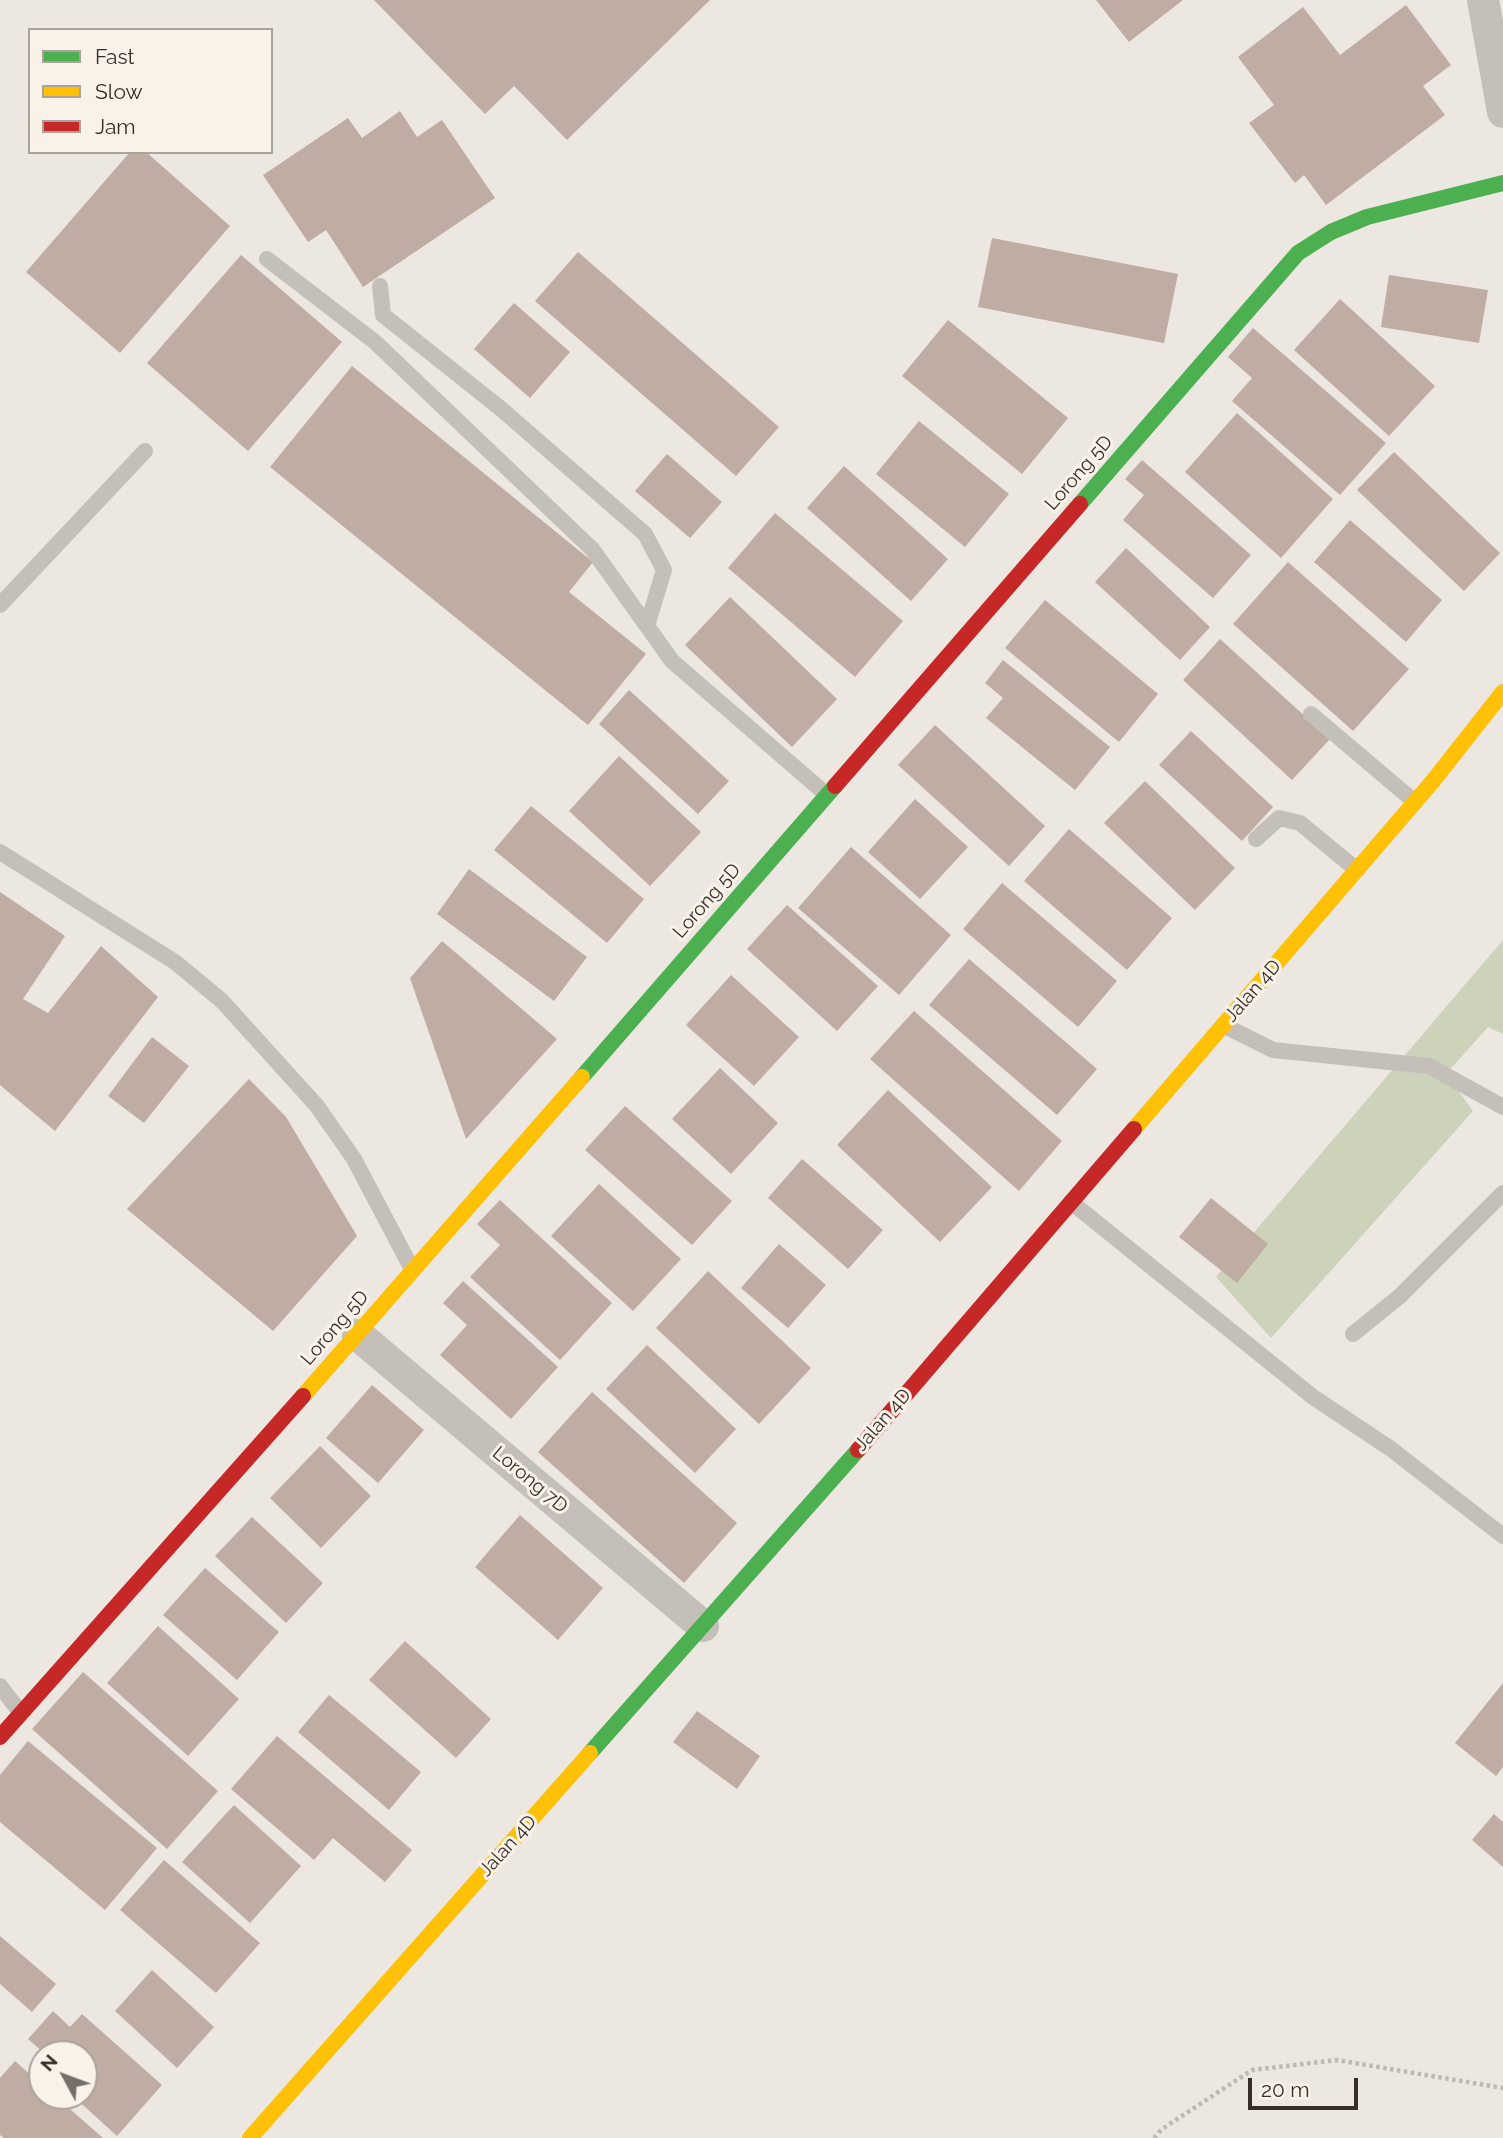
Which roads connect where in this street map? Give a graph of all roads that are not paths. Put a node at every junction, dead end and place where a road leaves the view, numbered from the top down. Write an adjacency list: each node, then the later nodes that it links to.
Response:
1 (1483, 0): 2 (street)
2 (1503, 112)
3 (1503, 183): 11 (street, Lorong 5D)
4 (267, 259): 8 (lane)
5 (380, 286): 8 (lane)
6 (145, 451): 7 (lane)
7 (0, 605)
8 (647, 626): 11 (lane)
9 (1503, 692): 12 (street, Jalan 4D)
10 (1311, 714): 12 (lane)
11 (827, 795): 20 (street, Lorong 5D)
12 (1415, 802): 15 (street, Jalan 4D)
13 (1256, 839): 15 (lane)
14 (0, 852): 20 (lane)
15 (1357, 870): 16 (street, Jalan 4D)
16 (1223, 1025): 17 (lane); 19 (street, Jalan 4D)
17 (1503, 1107)
18 (1503, 1194): 21 (lane)
19 (1071, 1202): 23 (lane); 24 (street, Jalan 4D)
20 (413, 1271): 22 (street, Lorong 5D)
21 (1353, 1334)
22 (358, 1335): 24 (street, Lorong 7D); 26 (street, Lorong 5D)
23 (1503, 1536)
24 (703, 1626): 28 (street, Jalan 4D)
25 (0, 1686): 26 (lane)
26 (20, 1712): 27 (street, Lorong 5D)
27 (0, 1737)
28 (250, 2138)

